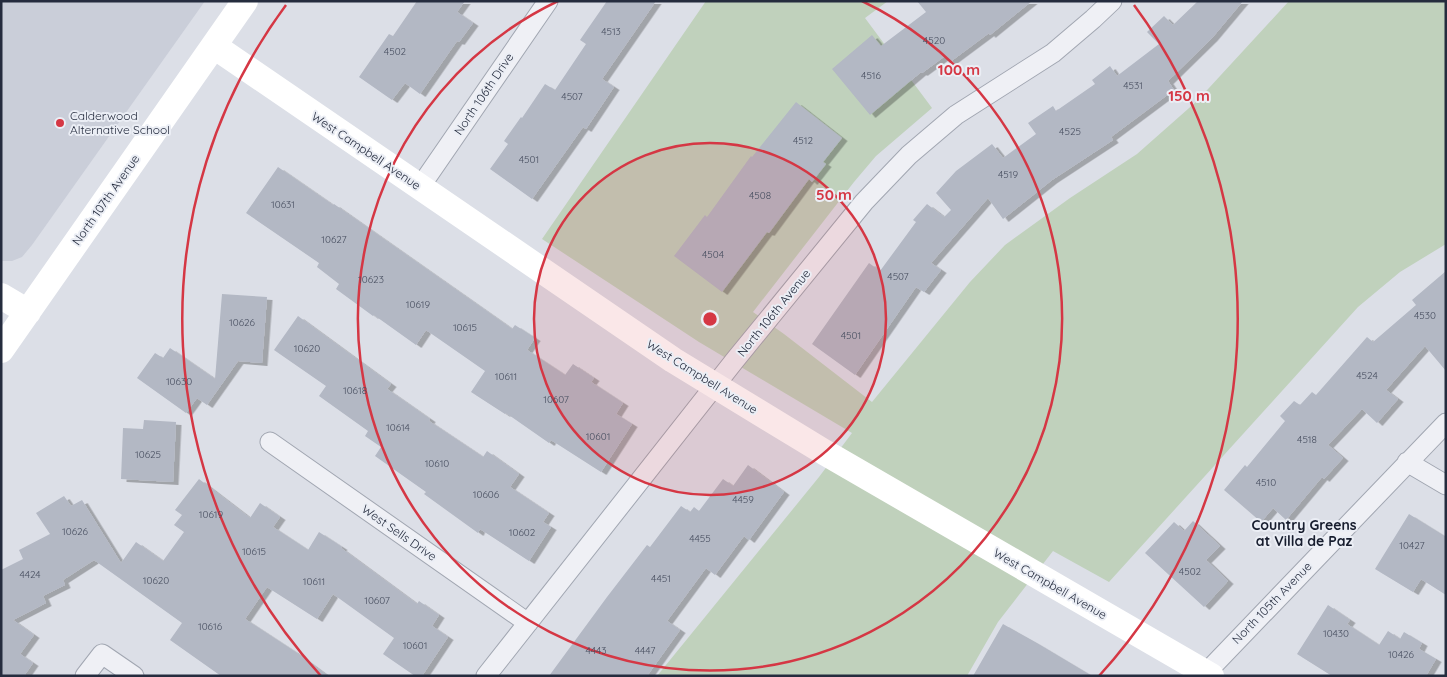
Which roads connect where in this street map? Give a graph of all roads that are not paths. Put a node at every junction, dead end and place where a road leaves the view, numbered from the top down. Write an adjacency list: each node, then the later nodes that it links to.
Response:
1 (246, 1): 4 (street, North 107th Avenue)
2 (548, 1): 5 (street, North 106th Drive)
3 (1112, 1): 9 (street, North 106th Avenue)
4 (214, 46): 5 (street, West Campbell Avenue); 7 (street, North 107th Avenue)
5 (420, 187): 9 (street, West Campbell Avenue)
6 (1, 296): 7 (street)
7 (28, 312): 8 (street, North 107th Avenue)
8 (1, 350)
9 (715, 386): 14 (street, North 106th Avenue); 15 (street, West Campbell Avenue)
10 (1446, 423): 12 (street, North 105th Avenue)
11 (270, 442): 14 (street, West Sells Drive)
12 (1407, 462): 13 (street); 15 (street, North 105th Avenue)
13 (1446, 485)
14 (528, 623): 18 (street, North 106th Avenue)
15 (1206, 675)
16 (85, 676): 17 (street)
17 (134, 676)
18 (486, 676)

